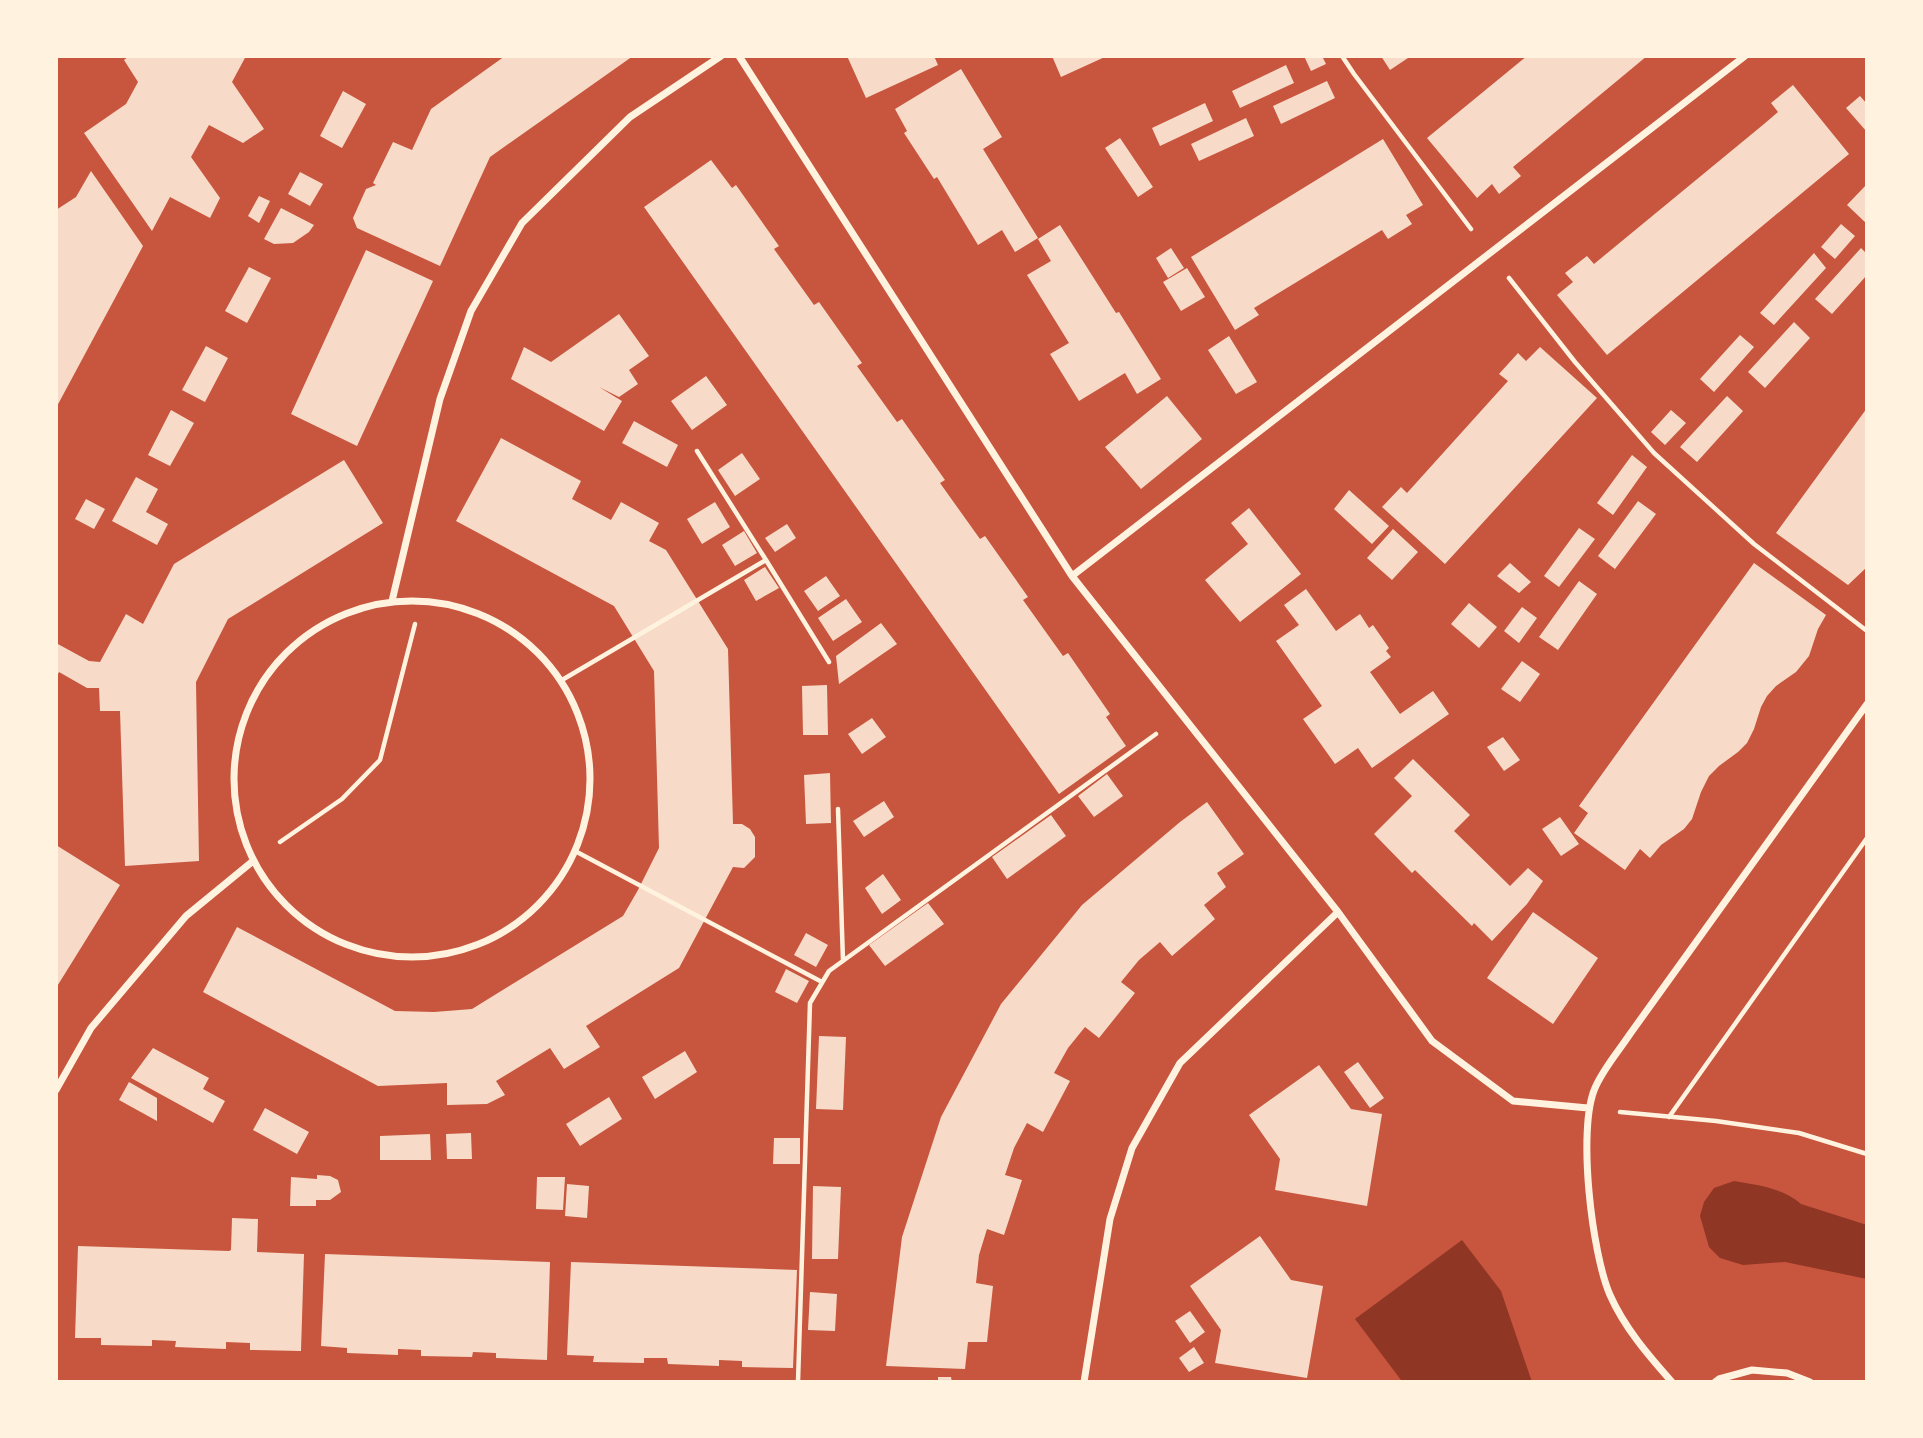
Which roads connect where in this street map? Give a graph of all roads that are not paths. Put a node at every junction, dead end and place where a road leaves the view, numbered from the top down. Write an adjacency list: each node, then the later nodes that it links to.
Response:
1 (721, 56): 5 (street)
2 (739, 56): 4 (street)
3 (1745, 56): 4 (street)
4 (1072, 576): 8 (street)
5 (392, 601): 7 (street); 7 (street)
6 (1867, 704): 10 (street)
7 (253, 861): 9 (street)
8 (1338, 912): 10 (street); 11 (street)
9 (56, 1090)
10 (1588, 1108): 12 (street)
11 (1084, 1382)
12 (1672, 1382)
13 (1715, 1382): 14 (street)
14 (1810, 1382)

